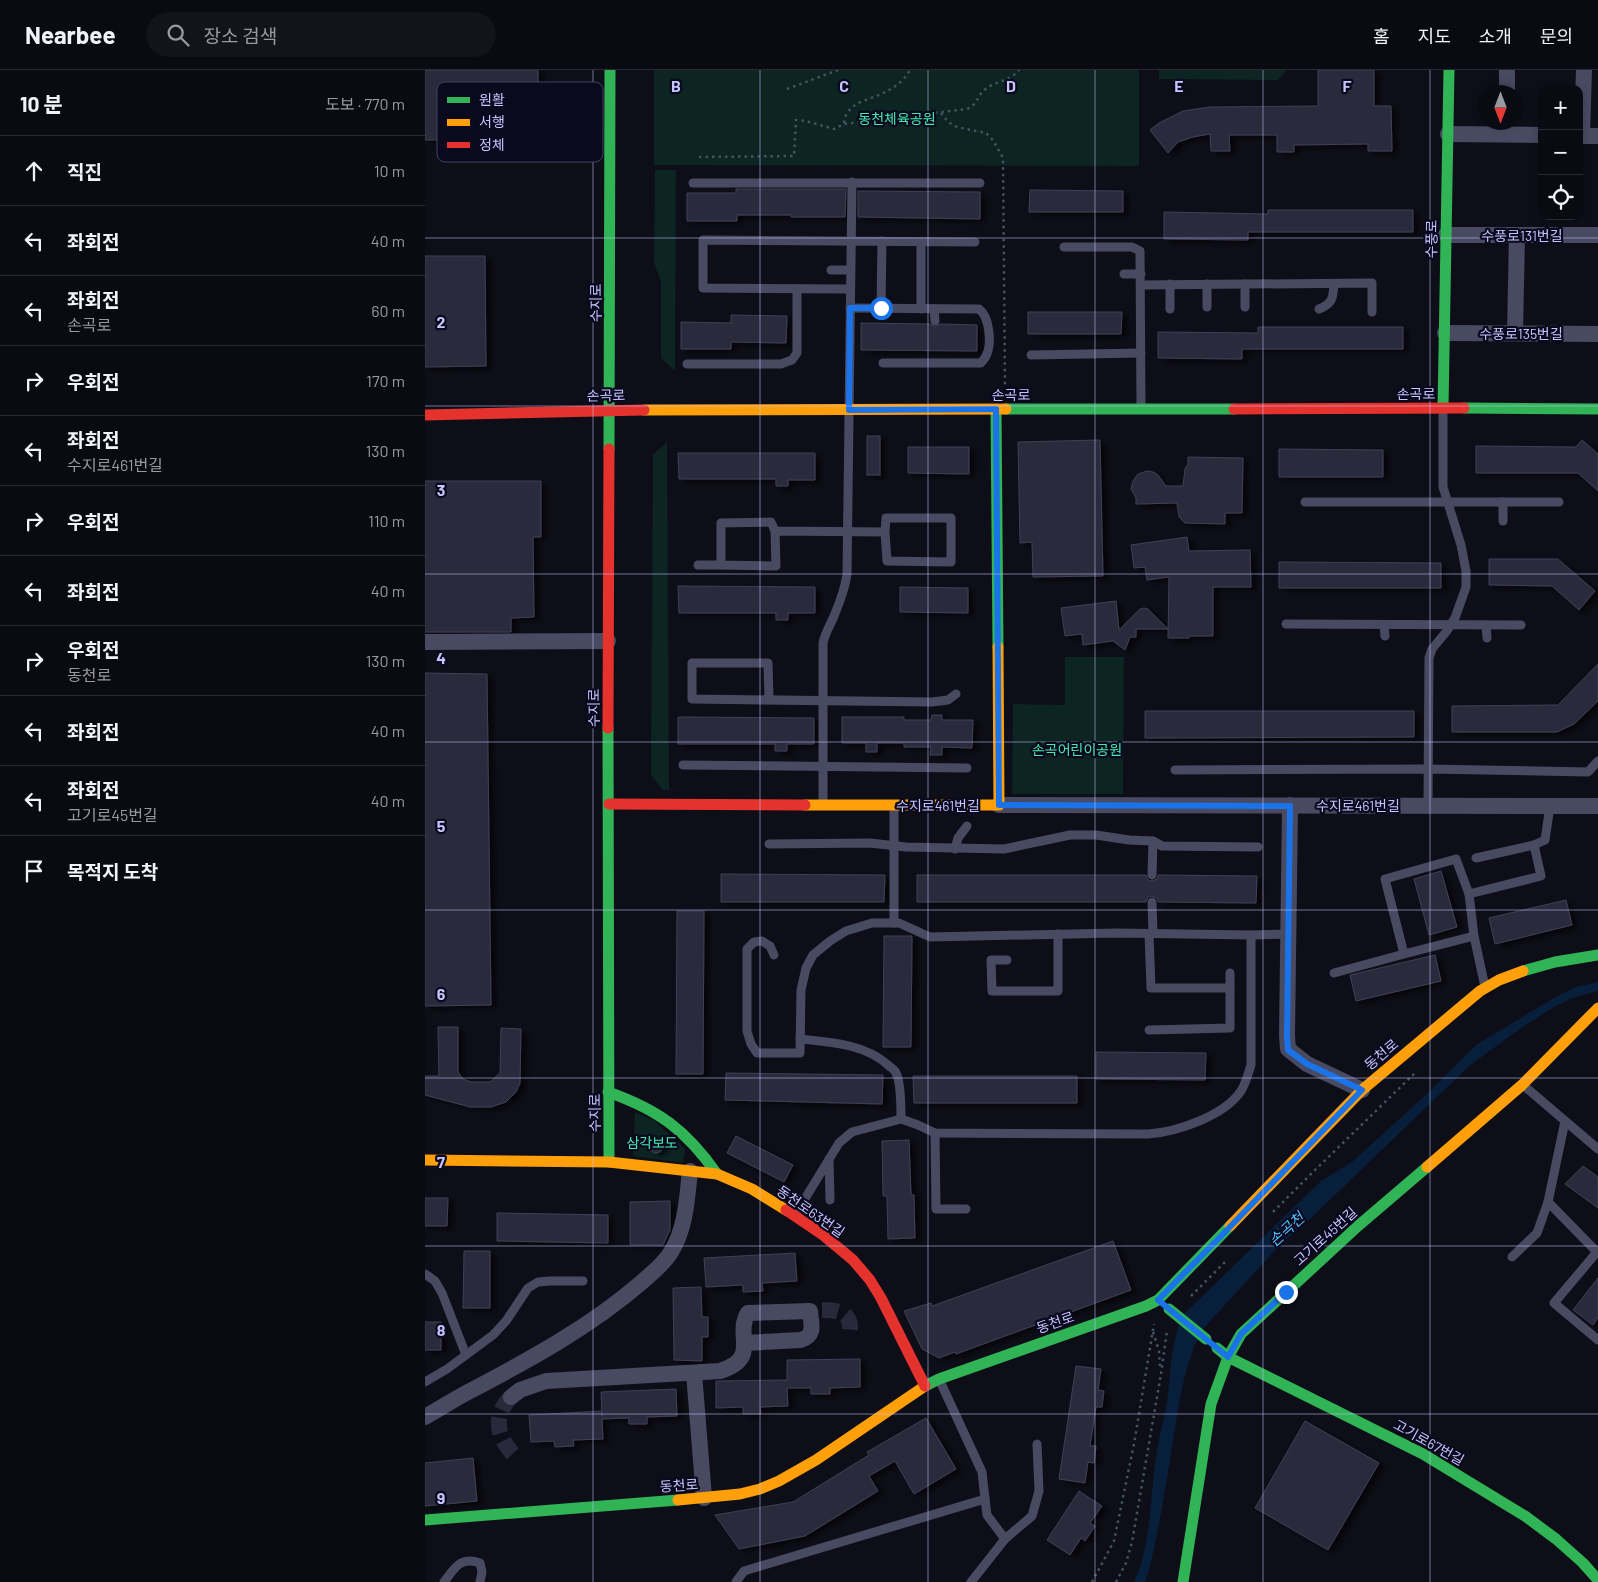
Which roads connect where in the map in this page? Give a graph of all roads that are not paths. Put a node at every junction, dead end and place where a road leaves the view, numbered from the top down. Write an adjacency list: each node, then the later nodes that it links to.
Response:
1 (610, 70): 54 (street, 수지로)
2 (1449, 70): 8 (street, 수풍로)
3 (1507, 70): 5 (street)
4 (1584, 70): 10 (street)
5 (1507, 85)
6 (1494, 130): 8 (street)
7 (1511, 130): 9 (street)
8 (1448, 134): 14 (street, 수풍로)
9 (1538, 135)
10 (1587, 136)
11 (852, 182): 12 (lane); 13 (lane); 17 (lane)
12 (693, 183)
13 (980, 183)
14 (1446, 235): 15 (street, 수풍로131번길); 43 (street, 수풍로)
15 (1517, 235): 16 (street, 수풍로131번길); 44 (street)
16 (1598, 236)
17 (851, 240): 18 (lane); 23 (lane); 31 (lane)
18 (882, 241): 19 (lane); 36 (lane)
19 (921, 242): 20 (lane); 37 (lane)
20 (975, 242)
21 (1064, 247): 25 (lane)
22 (831, 270): 23 (lane)
23 (850, 270): 32 (lane)
24 (1123, 274): 25 (lane)
25 (1141, 274): 30 (lane)
26 (1170, 284): 27 (lane); 30 (lane); 39 (lane)
27 (1207, 284): 28 (lane); 33 (lane)
28 (1245, 284): 29 (lane); 34 (lane)
29 (1334, 284): 40 (lane); 41 (lane)
30 (1141, 285): 46 (lane)
31 (797, 289): 32 (lane); 49 (lane)
32 (850, 289): 35 (lane)
33 (1207, 307)
34 (1245, 307)
35 (850, 308): 36 (lane); 55 (lane)
36 (881, 308): 37 (lane)
37 (921, 309): 38 (lane)
38 (934, 309): 42 (lane); 48 (lane)
39 (1170, 309)
40 (1319, 309)
41 (1372, 312)
42 (935, 321)
43 (1445, 333): 44 (street, 수풍로135번길); 51 (street, 수풍로)
44 (1515, 333): 45 (street, 수풍로135번길)
45 (1598, 334)
46 (1141, 353): 47 (lane); 50 (lane)
47 (1031, 356)
48 (883, 363)
49 (687, 364)
50 (1141, 408): 51 (street, 손곡로); 52 (street, 손곡로)
51 (1443, 408): 53 (street, 손곡로); 60 (lane)
52 (996, 409): 55 (street, 손곡로); 88 (street)
53 (1598, 409)
54 (610, 410): 55 (street, 손곡로); 56 (street, 손곡로); 74 (street, 수지로)
55 (849, 410): 63 (lane)
56 (425, 415)
57 (1305, 502): 60 (lane)
58 (1503, 502): 59 (lane); 60 (lane); 61 (lane)
59 (1559, 502)
60 (1449, 503): 69 (lane)
61 (1503, 521)
62 (775, 531): 63 (lane); 66 (lane); 66 (lane)
63 (848, 532): 64 (lane); 78 (lane)
64 (885, 532): 64 (lane)
65 (698, 565): 66 (lane)
66 (721, 565)
67 (1285, 624): 68 (lane)
68 (1384, 625): 69 (lane); 72 (lane)
69 (1450, 625): 70 (lane); 83 (lane)
70 (1486, 625): 71 (lane); 73 (lane)
71 (1521, 626)
72 (1385, 636)
73 (1487, 638)
74 (608, 641): 75 (street); 85 (street, 수지로)
75 (425, 642)
76 (956, 694): 78 (lane)
77 (769, 699): 77 (lane); 78 (lane)
78 (823, 700): 81 (lane)
79 (1597, 763): 83 (lane)
80 (683, 765): 81 (lane)
81 (823, 767): 82 (lane); 86 (lane)
82 (967, 768)
83 (1429, 769): 84 (lane); 90 (lane)
84 (1175, 770)
85 (609, 804): 86 (street, 수지로461번길); 124 (street, 수지로)
86 (823, 805): 87 (street, 수지로461번길)
87 (895, 805): 88 (street, 수지로461번길); 97 (lane)
88 (999, 805): 89 (street, 수지로461번길)
89 (1290, 806): 90 (street, 수지로461번길); 107 (street)
90 (1428, 806): 91 (street, 수지로461번길)
91 (1550, 806): 92 (street, 수지로461번길); 96 (lane)
92 (1598, 806)
93 (967, 826): 99 (lane)
94 (1153, 841): 98 (lane); 99 (lane); 101 (lane)
95 (769, 844): 97 (lane)
96 (1534, 845): 100 (lane); 102 (lane)
97 (895, 846): 99 (lane); 104 (lane)
98 (1258, 847)
99 (955, 849)
100 (1476, 858)
101 (1152, 875)
102 (1469, 894): 109 (lane); 110 (lane)
103 (1153, 902): 106 (lane)
104 (894, 923): 105 (lane); 121 (lane)
105 (1058, 934): 106 (lane); 113 (lane)
106 (1151, 934): 108 (lane); 117 (lane)
107 (1289, 934): 108 (lane); 123 (street)
108 (1251, 935): 127 (lane)
109 (1474, 936): 110 (lane); 116 (lane)
110 (1404, 954): 115 (lane)
111 (774, 955): 121 (lane)
112 (1598, 955): 116 (street, 동천로)
113 (1007, 960)
114 (1230, 973): 117 (lane)
115 (1335, 973)
116 (1485, 987): 123 (street, 동천로)
117 (1230, 988): 120 (lane)
118 (1598, 1008): 119 (street, 고기로45번길)
119 (1591, 1024): 122 (street, 고기로45번길)
120 (1149, 1030)
121 (801, 1039): 125 (lane)
122 (1523, 1084): 126 (lane); 145 (street, 고기로45번길)
123 (1362, 1090): 141 (street, 동천로)
124 (608, 1092): 131 (street, 수지로); 133 (street)
125 (901, 1119): 127 (lane); 129 (lane)
126 (1565, 1121): 128 (lane); 135 (lane)
127 (935, 1133): 136 (lane)
128 (1598, 1149)
129 (829, 1159): 134 (lane); 137 (lane)
130 (425, 1160): 131 (street)
131 (609, 1162): 132 (street, 동천로63번길)
132 (690, 1171): 133 (street, 동천로63번길); 151 (street)
133 (717, 1174): 137 (street, 동천로63번길)
134 (831, 1200)
135 (1548, 1202): 138 (lane); 142 (lane)
136 (965, 1208)
137 (795, 1215): 149 (street, 동천로63번길)
138 (1512, 1258)
139 (425, 1274): 144 (lane)
140 (583, 1281): 144 (lane)
141 (1158, 1300): 145 (street, 고기로67번길, bridge); 147 (street, 동천로)
142 (1598, 1340)
143 (745, 1343): 143 (street); 146 (street)
144 (466, 1355): 148 (lane)
145 (1228, 1357): 157 (street, 고기로67번길); 162 (street, 고기로45번길)
146 (694, 1373): 150 (street); 153 (street)
147 (939, 1379): 149 (street, 동천로); 154 (lane)
148 (425, 1382)
149 (925, 1386): 153 (street, 동천로)
150 (511, 1397)
151 (425, 1417)
152 (1037, 1444): 156 (lane)
153 (704, 1498): 155 (street, 동천로)
154 (985, 1499): 156 (lane); 160 (lane)
155 (425, 1520)
156 (1005, 1539): 161 (lane)
157 (1598, 1580)
158 (445, 1582): 159 (lane)
159 (480, 1582)
160 (737, 1582)
161 (971, 1582)
162 (1183, 1582)

